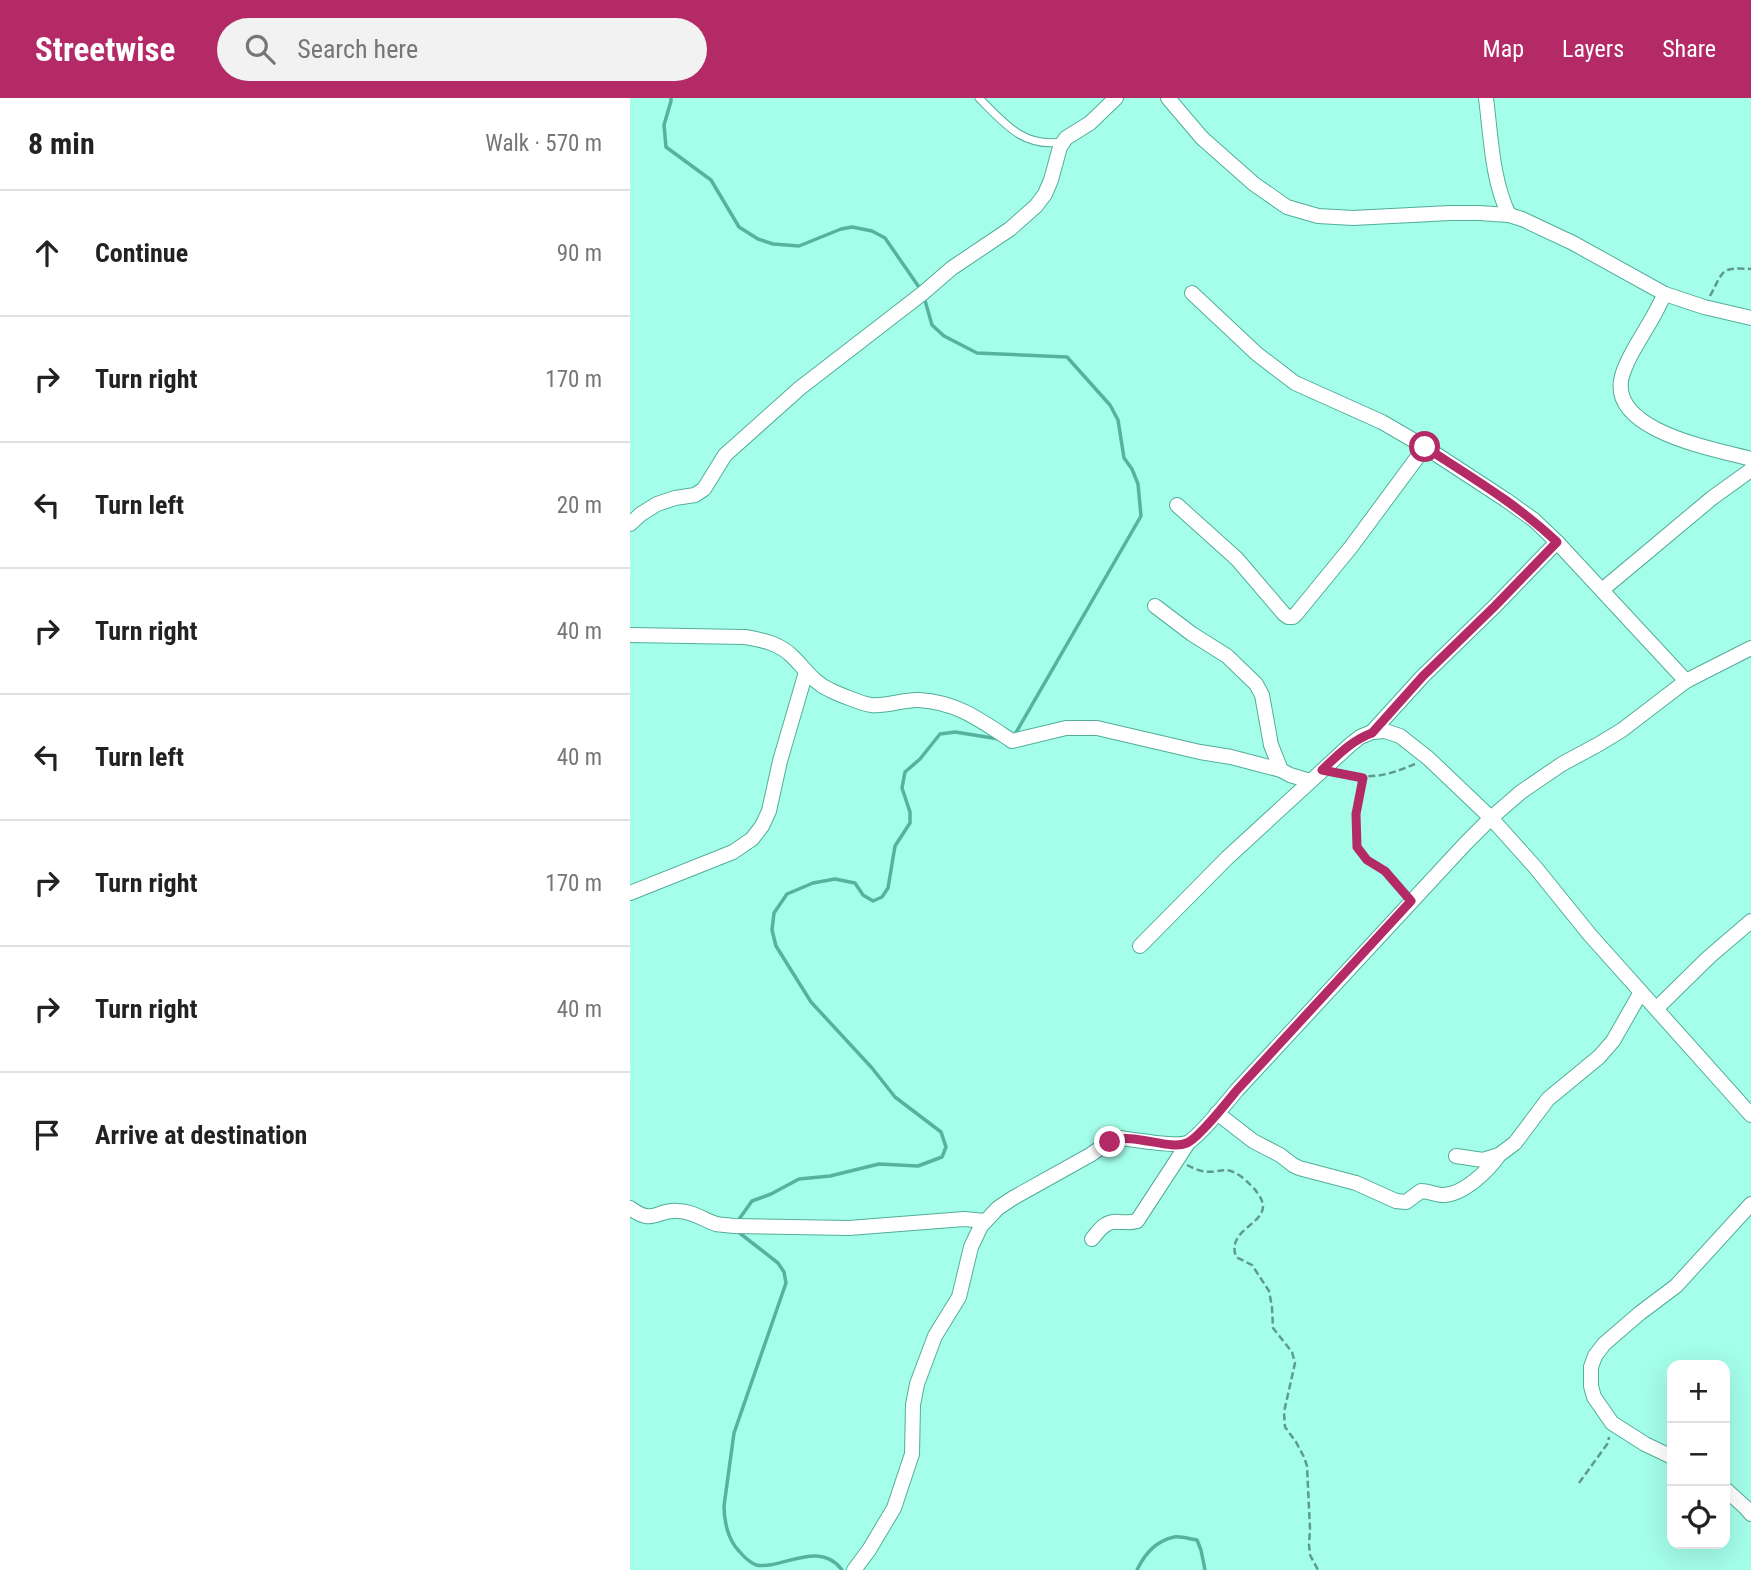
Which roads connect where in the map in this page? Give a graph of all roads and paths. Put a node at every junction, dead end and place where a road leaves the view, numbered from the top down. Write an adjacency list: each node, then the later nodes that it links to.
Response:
1 (979, 98): 5 (lane)
2 (1116, 98): 5 (street)
3 (1168, 98): 6 (street)
4 (1486, 98): 6 (street)
5 (1063, 142): 16 (street)
6 (1509, 215): 9 (street)
7 (1751, 269): 10 (path)
8 (1192, 293): 12 (street)
9 (1665, 294): 10 (street); 13 (street)
10 (1704, 307): 11 (street)
11 (1751, 317)
12 (1425, 447): 15 (street); 17 (street)
13 (1751, 459)
14 (1751, 470): 18 (street)
15 (1177, 505)
16 (630, 524)
17 (1557, 542): 18 (street); 24 (street)
18 (1602, 590): 23 (street)
19 (1154, 606): 26 (street)
20 (630, 635): 22 (street)
21 (1751, 648): 23 (street)
22 (806, 672): 26 (street); 31 (street)
23 (1686, 681): 30 (street)
24 (1372, 733): 25 (street); 27 (street)
25 (1428, 758): 28 (path); 30 (street)
26 (1281, 770): 29 (street)
27 (1322, 770): 28 (path); 29 (street)
28 (1363, 778): 32 (path)
29 (1310, 781): 34 (street)
30 (1491, 817): 32 (street); 35 (street)
31 (630, 893)
32 (1411, 901): 37 (street)
33 (1750, 924): 36 (street)
34 (1140, 946)
35 (1641, 992): 36 (street); 40 (street)
36 (1657, 1008): 38 (street)
37 (1217, 1114): 39 (street); 40 (street)
38 (1751, 1115)
39 (1188, 1143): 42 (street); 45 (street)
40 (1499, 1155): 41 (street)
41 (1456, 1156)
42 (1177, 1161): 46 (street); 53 (path)
43 (1751, 1204): 47 (street)
44 (630, 1208): 45 (street)
45 (985, 1221): 52 (street)
46 (1092, 1239)
47 (1612, 1423): 48 (street); 49 (path)
48 (1667, 1455)
49 (1579, 1483)
50 (1730, 1494): 51 (street)
51 (1751, 1514)
52 (854, 1570)
53 (1318, 1570)

